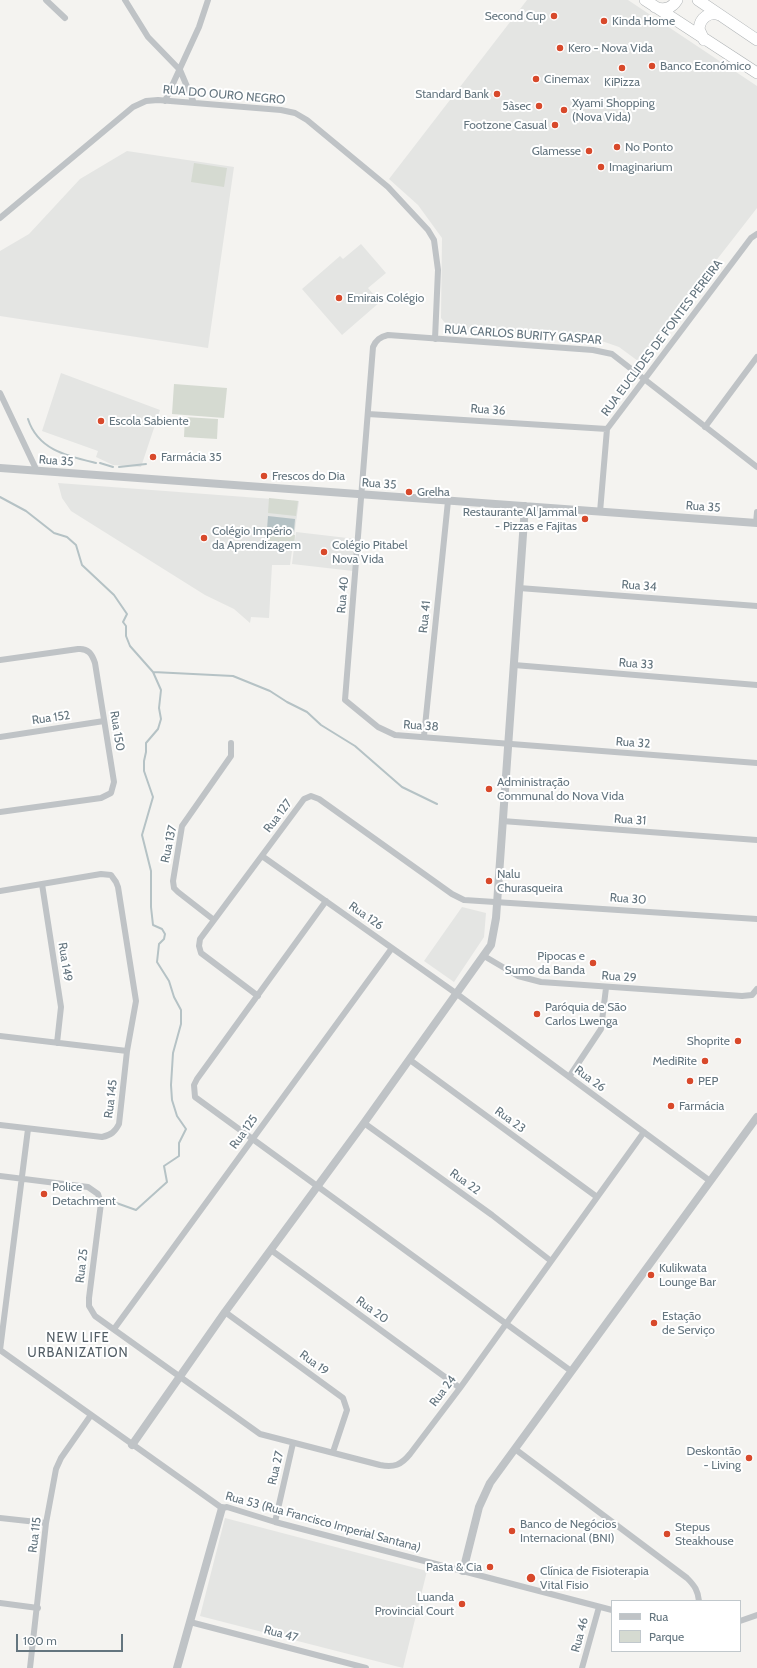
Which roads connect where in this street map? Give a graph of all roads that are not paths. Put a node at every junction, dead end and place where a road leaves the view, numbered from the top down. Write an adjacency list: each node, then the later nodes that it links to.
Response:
1 (46, 0): 9 (street)
2 (125, 0): 12 (street)
3 (208, 0): 12 (street)
4 (645, 0): 7 (highway)
5 (677, 0): 7 (highway)
6 (698, 0): 8 (highway)
7 (654, 7): 11 (highway)
8 (722, 16): 10 (highway); 11 (highway)
9 (65, 18)
10 (757, 40)
11 (706, 42): 13 (highway)
12 (180, 70): 14 (street); 15 (street)
13 (757, 73)
14 (165, 101): 15 (street, RUA DO OURO NEGRO); 16 (street, RUA DO OURO NEGRO)
15 (194, 103): 18 (street, RUA DO OURO NEGRO)
16 (0, 218)
17 (757, 234): 21 (street, RUA EUCLIDES DE FONTES PEREIRA)
18 (435, 339): 19 (street, RUA CARLOS BURITY GASPAR); 21 (street, RUA CARLOS BURITY GASPAR)
19 (373, 347): 23 (street, Rua 40)
20 (757, 357): 24 (street)
21 (645, 380): 24 (street, RUA CARLOS BURITY GASPAR); 25 (street, RUA EUCLIDES DE FONTES PEREIRA)
22 (0, 393): 28 (street)
23 (368, 414): 25 (street, Rua 36); 29 (street, Rua 40)
24 (705, 427): 26 (street, RUA CARLOS BURITY GASPAR)
25 (607, 429): 32 (street, RUA EUCLIDES DE FONTES PEREIRA)
26 (757, 467)
27 (0, 468): 28 (street, Rua 35)
28 (37, 472): 29 (street, Rua 35)
29 (363, 495): 30 (street, Rua 35); 40 (street, Rua 40)
30 (448, 501): 31 (street, Rua 35); 42 (street, Rua 41)
31 (525, 506): 32 (street, Rua 35); 35 (street)
32 (600, 512): 34 (street, Rua 35)
33 (757, 512): 34 (street)
34 (756, 523)
35 (520, 588): 36 (street, Rua 34); 38 (street)
36 (757, 606)
37 (0, 660): 41 (street, Rua 150)
38 (514, 665): 39 (street, Rua 33); 45 (street)
39 (757, 685)
40 (345, 700): 42 (street, Rua 38)
41 (104, 721): 43 (street, Rua 152); 47 (street, Rua 150)
42 (424, 736): 45 (street, Rua 38)
43 (0, 737)
44 (231, 743): 56 (street, Rua 137)
45 (508, 744): 46 (street, Rua 32); 48 (street)
46 (757, 763)
47 (0, 812)
48 (502, 821): 49 (street, Rua 31); 54 (street)
49 (757, 840)
50 (262, 856): 53 (street, Rua 126); 54 (street, Rua 127); 56 (street, Rua 127)
51 (42, 884): 52 (street); 64 (street, Rua 149); 65 (street)
52 (0, 891)
53 (326, 901): 57 (street, Rua 126); 62 (street)
54 (497, 901): 55 (street, Rua 30); 58 (street)
55 (757, 919)
56 (214, 920): 62 (street, Rua 127)
57 (392, 948): 61 (street, Rua 126); 73 (street, Rua 125)
58 (484, 956): 59 (street, Rua 29); 61 (street)
59 (606, 988): 60 (street, Rua 29); 67 (street)
60 (757, 989)
61 (457, 994): 66 (street); 67 (street, Rua 26)
62 (258, 996): 73 (street)
63 (0, 1036): 64 (street)
64 (57, 1043): 65 (street)
65 (128, 1051): 71 (street, Rua 145)
66 (410, 1060): 69 (street); 78 (street, Rua 23)
67 (569, 1077): 72 (street, Rua 26)
68 (757, 1117): 76 (street)
69 (364, 1123): 77 (street); 80 (street, Rua 22)
70 (0, 1125): 71 (street, Rua 145)
71 (28, 1129): 75 (street)
72 (644, 1132): 76 (street, Rua 26); 78 (street, Rua 24)
73 (252, 1140): 77 (street); 83 (street, Rua 125)
74 (0, 1176): 75 (street)
75 (21, 1178): 83 (street, Rua 25); 84 (street)
76 (710, 1182): 85 (street)
77 (317, 1187): 79 (street); 82 (street)
78 (597, 1197): 80 (street, Rua 24)
79 (271, 1250): 81 (street); 87 (street, Rua 20)
80 (551, 1261): 82 (street, Rua 24)
81 (225, 1312): 86 (street); 92 (street, Rua 19)
82 (506, 1323): 85 (street); 87 (street, Rua 24)
83 (114, 1329): 86 (street, Rua 25)
84 (0, 1350): 88 (street, Rua 53 (Rua Francisco Imperial Santana))
85 (571, 1371): 91 (street)
86 (180, 1377): 89 (street, Rua 24); 90 (street)
87 (460, 1388): 92 (street, Rua 24)
88 (91, 1414): 90 (street, Rua 53 (Rua Francisco Imperial Santana)); 96 (street, Rua 115)
89 (293, 1443): 92 (street, Rua 24); 95 (street, Rua 27)
90 (132, 1445): 93 (street, Rua 53 (Rua Francisco Imperial Santana))
91 (515, 1449): 97 (street); 98 (street)
92 (333, 1452)
93 (222, 1508): 95 (street, Rua 53 (Rua Francisco Imperial Santana)); 105 (street)
94 (0, 1518): 96 (street)
95 (275, 1522): 97 (street, Rua 53 (Rua Francisco Imperial Santana))
96 (46, 1523): 101 (street, Rua 115)
97 (463, 1571): 100 (street, Rua 53 (Rua Francisco Imperial Santana))
98 (699, 1600)
99 (0, 1603): 101 (street)
100 (599, 1607): 102 (street, Rua 53 (Rua Francisco Imperial Santana)); 109 (street, Rua 46)
101 (38, 1608): 106 (street, Rua 115)
102 (611, 1610)
103 (757, 1615): 104 (street)
104 (741, 1621)
105 (190, 1622): 107 (street); 108 (street, Rua 47)
106 (30, 1668)
107 (177, 1668)
108 (366, 1668)
109 (582, 1668)

